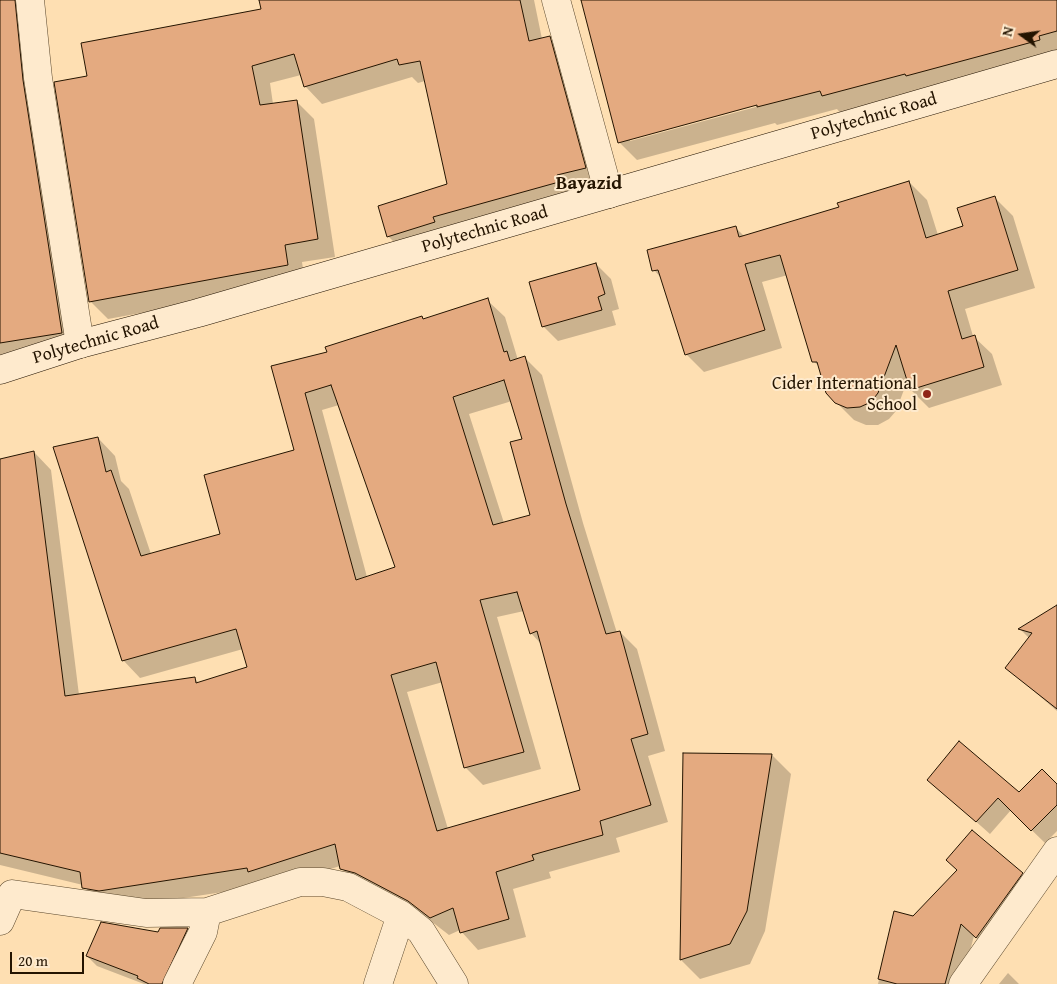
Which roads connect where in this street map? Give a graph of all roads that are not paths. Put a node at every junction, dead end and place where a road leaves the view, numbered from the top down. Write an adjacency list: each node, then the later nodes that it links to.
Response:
1 (30, 0): 5 (street)
2 (556, 0): 4 (street)
3 (1057, 64): 4 (street, Polytechnic Road)
4 (609, 194): 5 (street, Polytechnic Road)
5 (80, 344): 6 (street, Polytechnic Road)
6 (0, 370)
7 (1057, 851): 15 (street)
8 (6, 893): 9 (street); 11 (street)
9 (207, 912): 10 (street); 12 (street)
10 (401, 915): 13 (street); 14 (street)
11 (0, 921)
12 (177, 984)
13 (378, 984)
14 (454, 984)
15 (963, 984)

